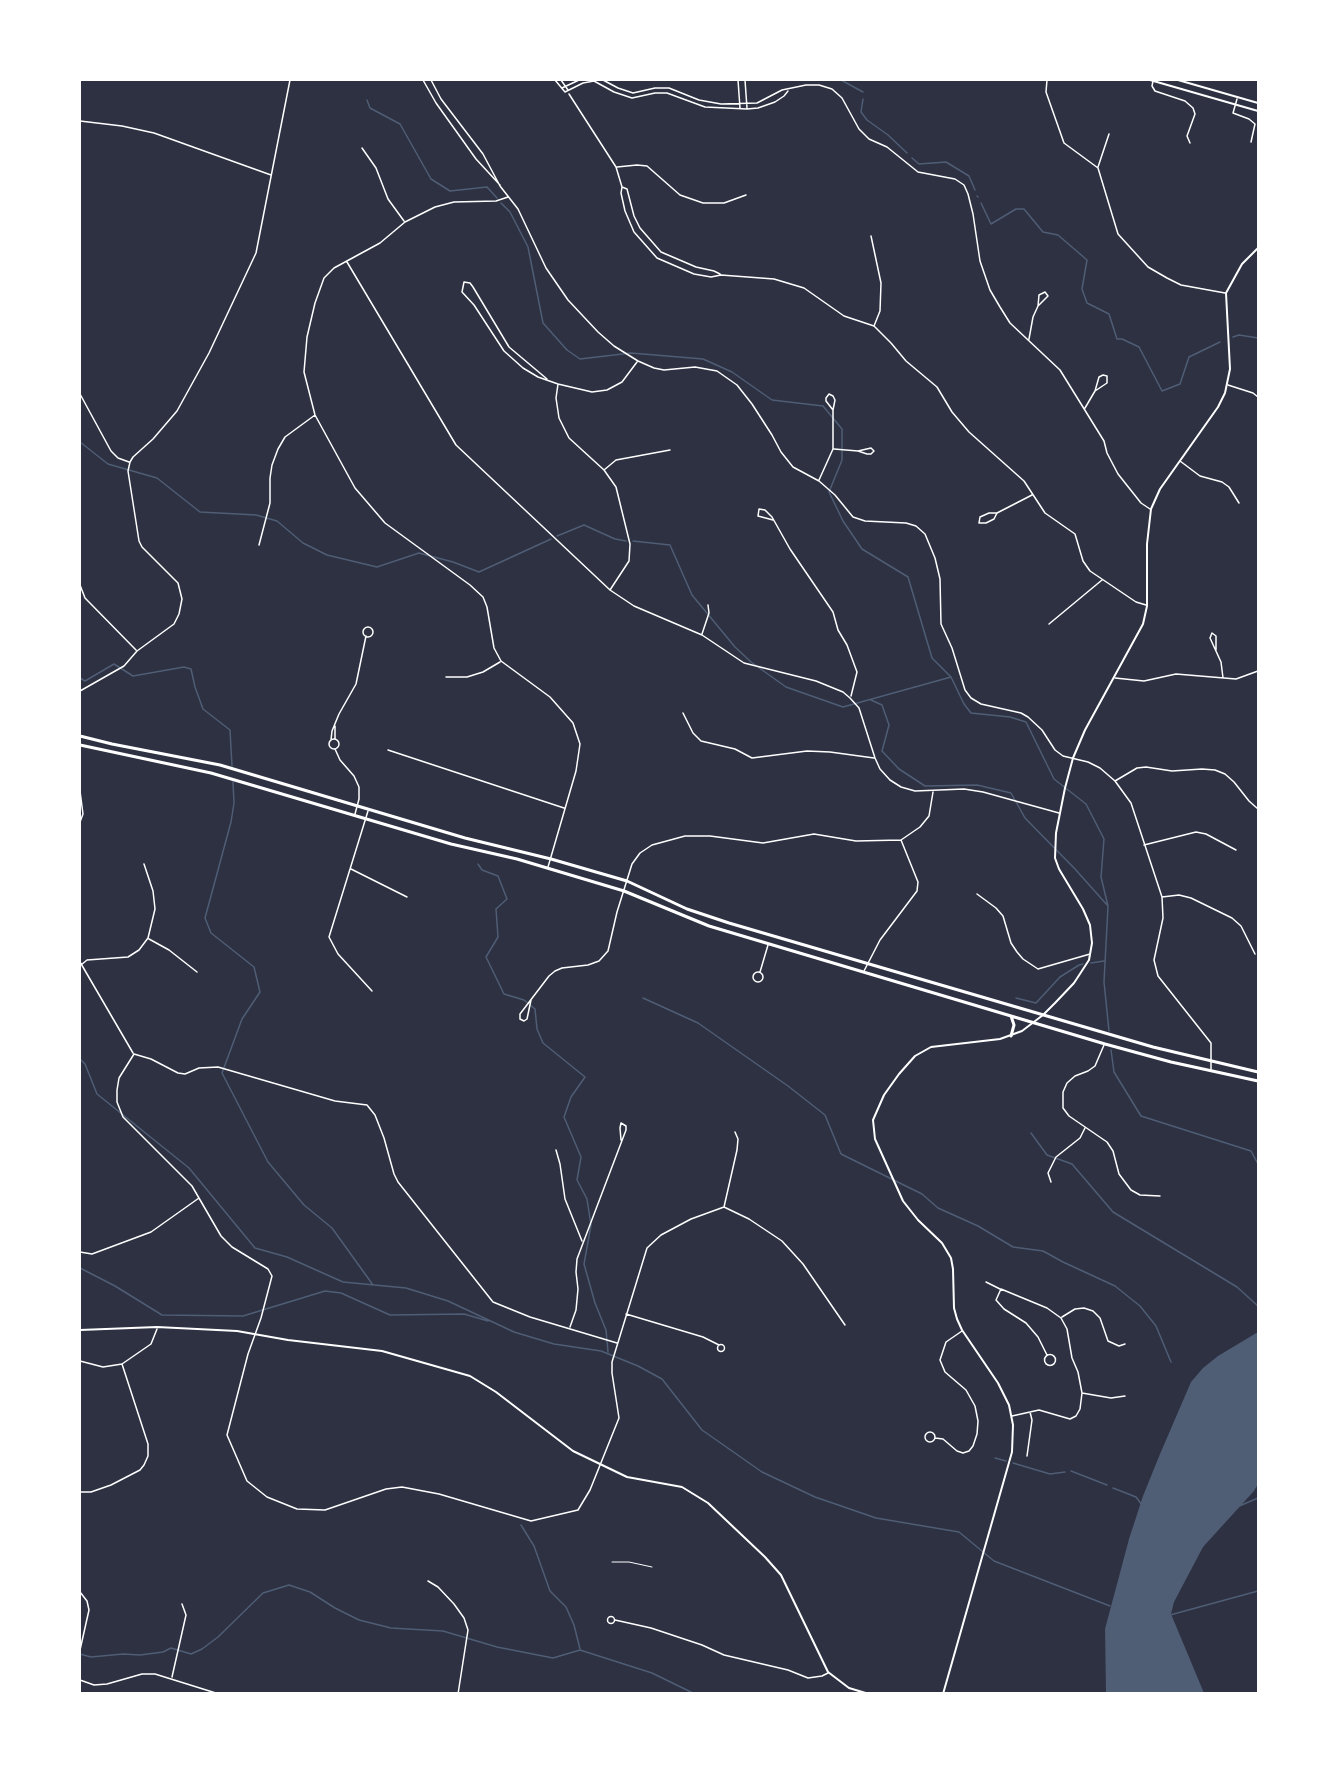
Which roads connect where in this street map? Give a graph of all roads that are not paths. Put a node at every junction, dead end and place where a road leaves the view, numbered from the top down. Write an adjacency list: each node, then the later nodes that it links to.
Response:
1 (289, 80): 32 (street)
2 (423, 80): 33 (street)
3 (431, 80): 33 (street)
4 (555, 80): 14 (street)
5 (561, 80): 13 (street)
6 (579, 80): 13 (street)
7 (603, 80): 19 (street)
8 (738, 80): 19 (street)
9 (745, 80): 20 (street)
10 (1047, 80): 31 (street)
11 (1151, 80): 21 (street); 28 (street)
12 (1178, 80): 17 (street)
13 (565, 86): 14 (street); 16 (street)
14 (562, 88): 16 (street)
15 (788, 90): 20 (street); 23 (street); 45 (street)
16 (568, 92): 22 (street); 30 (street)
17 (1237, 97): 18 (street); 21 (street)
18 (1258, 103)
19 (741, 104): 20 (street); 22 (street)
20 (747, 104): 23 (street)
21 (1235, 104): 24 (street); 27 (street)
22 (741, 108): 23 (street)
23 (747, 109)
24 (1258, 111)
25 (80, 121): 32 (street)
26 (1110, 134): 31 (street)
27 (1251, 142)
28 (1190, 143)
29 (362, 148): 37 (street)
30 (616, 167): 34 (street); 35 (street)
31 (1098, 168): 42 (street)
32 (272, 175): 60 (street)
33 (500, 186): 36 (street)
34 (622, 187): 41 (street); 41 (street)
35 (746, 195)
36 (508, 197): 37 (street); 46 (street)
37 (405, 222): 40 (street)
38 (871, 236): 44 (street)
39 (1258, 248): 42 (street)
40 (347, 262): 55 (street); 71 (street)
41 (721, 275): 44 (street)
42 (1226, 293): 49 (street)
43 (1038, 306): 43 (street); 45 (street)
44 (874, 326): 63 (street)
45 (1029, 341): 53 (street)
46 (638, 361): 48 (street); 62 (street)
47 (547, 379): 47 (street); 48 (street)
48 (558, 384): 61 (street)
49 (1228, 385): 52 (street); 59 (street)
50 (1095, 391): 50 (street); 53 (street)
51 (80, 394): 60 (street)
52 (1258, 398)
53 (1084, 409): 65 (street)
54 (833, 410): 54 (street); 56 (street)
55 (315, 415): 68 (street); 79 (street)
56 (833, 449): 58 (street); 62 (street)
57 (670, 450): 61 (street)
58 (858, 451): 58 (street)
59 (1179, 461): 64 (street); 65 (street)
60 (130, 462): 78 (street)
61 (604, 470): 71 (street)
62 (819, 481): 95 (street)
63 (1032, 494): 66 (street); 69 (street)
64 (1239, 503)
65 (1151, 509): 73 (street)
66 (997, 513): 66 (street)
67 (774, 520): 67 (street); 85 (street)
68 (259, 545)
69 (1103, 579): 73 (street); 74 (street)
70 (80, 585): 78 (street)
71 (610, 590): 75 (street)
72 (708, 604): 75 (street)
73 (1147, 606): 82 (street)
74 (1049, 624)
75 (702, 635): 85 (street)
76 (366, 636): 87 (street)
77 (1216, 650): 77 (street); 83 (street)
78 (137, 651): 84 (street)
79 (501, 661): 81 (street); 100 (street)
80 (1258, 671): 83 (street)
81 (446, 677)
82 (1114, 678): 83 (street); 95 (street)
83 (1223, 679)
84 (80, 691)
85 (850, 698): 94 (street)
86 (683, 713): 94 (street)
87 (335, 723): 89 (street); 90 (street)
88 (80, 736): 99 (main road)
89 (335, 739): 90 (street); 92 (street)
90 (331, 741): 92 (street)
91 (80, 746): 104 (main road)
92 (335, 749): 99 (street)
93 (388, 750): 100 (street)
94 (874, 758): 98 (street)
95 (1073, 758): 96 (street); 103 (street)
96 (1115, 781): 101 (street); 108 (street)
97 (80, 790): 106 (street)
98 (933, 791): 103 (street); 107 (street)
99 (357, 807): 102 (main road); 104 (street)
100 (565, 808): 110 (street)
101 (1258, 809)
102 (369, 810): 105 (street); 110 (main road)
103 (1059, 813): 121 (street)
104 (355, 815): 105 (main road)
105 (366, 818): 112 (street); 113 (main road)
106 (80, 822)
107 (901, 840): 114 (street); 123 (street)
108 (1144, 845): 109 (street); 118 (street)
109 (1236, 850)
110 (551, 859): 113 (street); 114 (main road)
111 (144, 864): 119 (street)
112 (350, 868): 117 (street); 128 (street)
113 (548, 868): 115 (main road)
114 (627, 881): 115 (street); 123 (main road)
115 (624, 891): 120 (main road); 129 (street)
116 (977, 894): 121 (street)
117 (407, 897)
118 (1162, 897): 122 (street); 136 (street)
119 (148, 938): 124 (street); 125 (street)
120 (769, 944): 126 (street); 127 (main road)
121 (1091, 954): 131 (street)
122 (1255, 954)
123 (867, 962): 127 (street); 131 (main road)
124 (80, 963): 135 (street)
125 (197, 972)
126 (760, 972)
127 (864, 972): 130 (main road)
128 (372, 991)
129 (531, 1000): 129 (street)
130 (1010, 1015): 132 (main road); 133 (main road)
131 (1044, 1015): 132 (street); 136 (main road)
132 (1034, 1022): 133 (street); 134 (main road)
133 (1011, 1036): 158 (street)
134 (1105, 1044): 137 (main road); 140 (street)
135 (134, 1054): 146 (street); 156 (street)
136 (1212, 1062): 137 (street); 138 (main road)
137 (1211, 1071): 139 (main road)
138 (1258, 1072)
139 (1258, 1081)
140 (1085, 1128): 144 (street); 145 (street)
141 (735, 1132): 147 (street)
142 (621, 1140): 142 (street); 148 (street)
143 (556, 1150): 148 (street)
144 (1051, 1182)
145 (1160, 1196)
146 (200, 1197): 149 (street); 159 (street)
147 (724, 1207): 152 (street); 154 (street)
148 (582, 1242): 156 (street)
149 (80, 1252)
150 (986, 1282): 151 (street)
151 (1001, 1289): 153 (street); 163 (street)
152 (626, 1314): 160 (street); 162 (street)
153 (1061, 1318): 161 (street); 166 (street)
154 (845, 1325)
155 (157, 1327): 157 (street); 159 (street); 165 (street)
156 (569, 1328): 160 (street)
157 (80, 1330)
158 (962, 1330): 169 (street); 170 (street)
159 (255, 1334): 172 (street); 172 (street)
160 (617, 1344): 172 (street)
161 (1125, 1344)
162 (718, 1346)
163 (1047, 1355)
164 (80, 1361): 165 (street)
165 (122, 1364): 173 (street)
166 (1082, 1393): 167 (street); 168 (street)
167 (1125, 1396)
168 (1030, 1411): 169 (street); 171 (street)
169 (1012, 1416): 187 (street)
170 (935, 1438)
171 (1027, 1456)
172 (601, 1466): 181 (street)
173 (80, 1492)
174 (612, 1562): 175 (lane)
175 (652, 1567)
176 (428, 1581): 185 (street)
177 (80, 1592): 180 (street)
178 (182, 1604): 182 (street)
179 (615, 1620): 181 (street)
180 (80, 1650)
181 (828, 1672): 186 (street)
182 (172, 1678): 183 (street); 184 (street)
183 (81, 1682)
184 (219, 1694)
185 (458, 1694)
186 (869, 1694)
187 (943, 1694)

